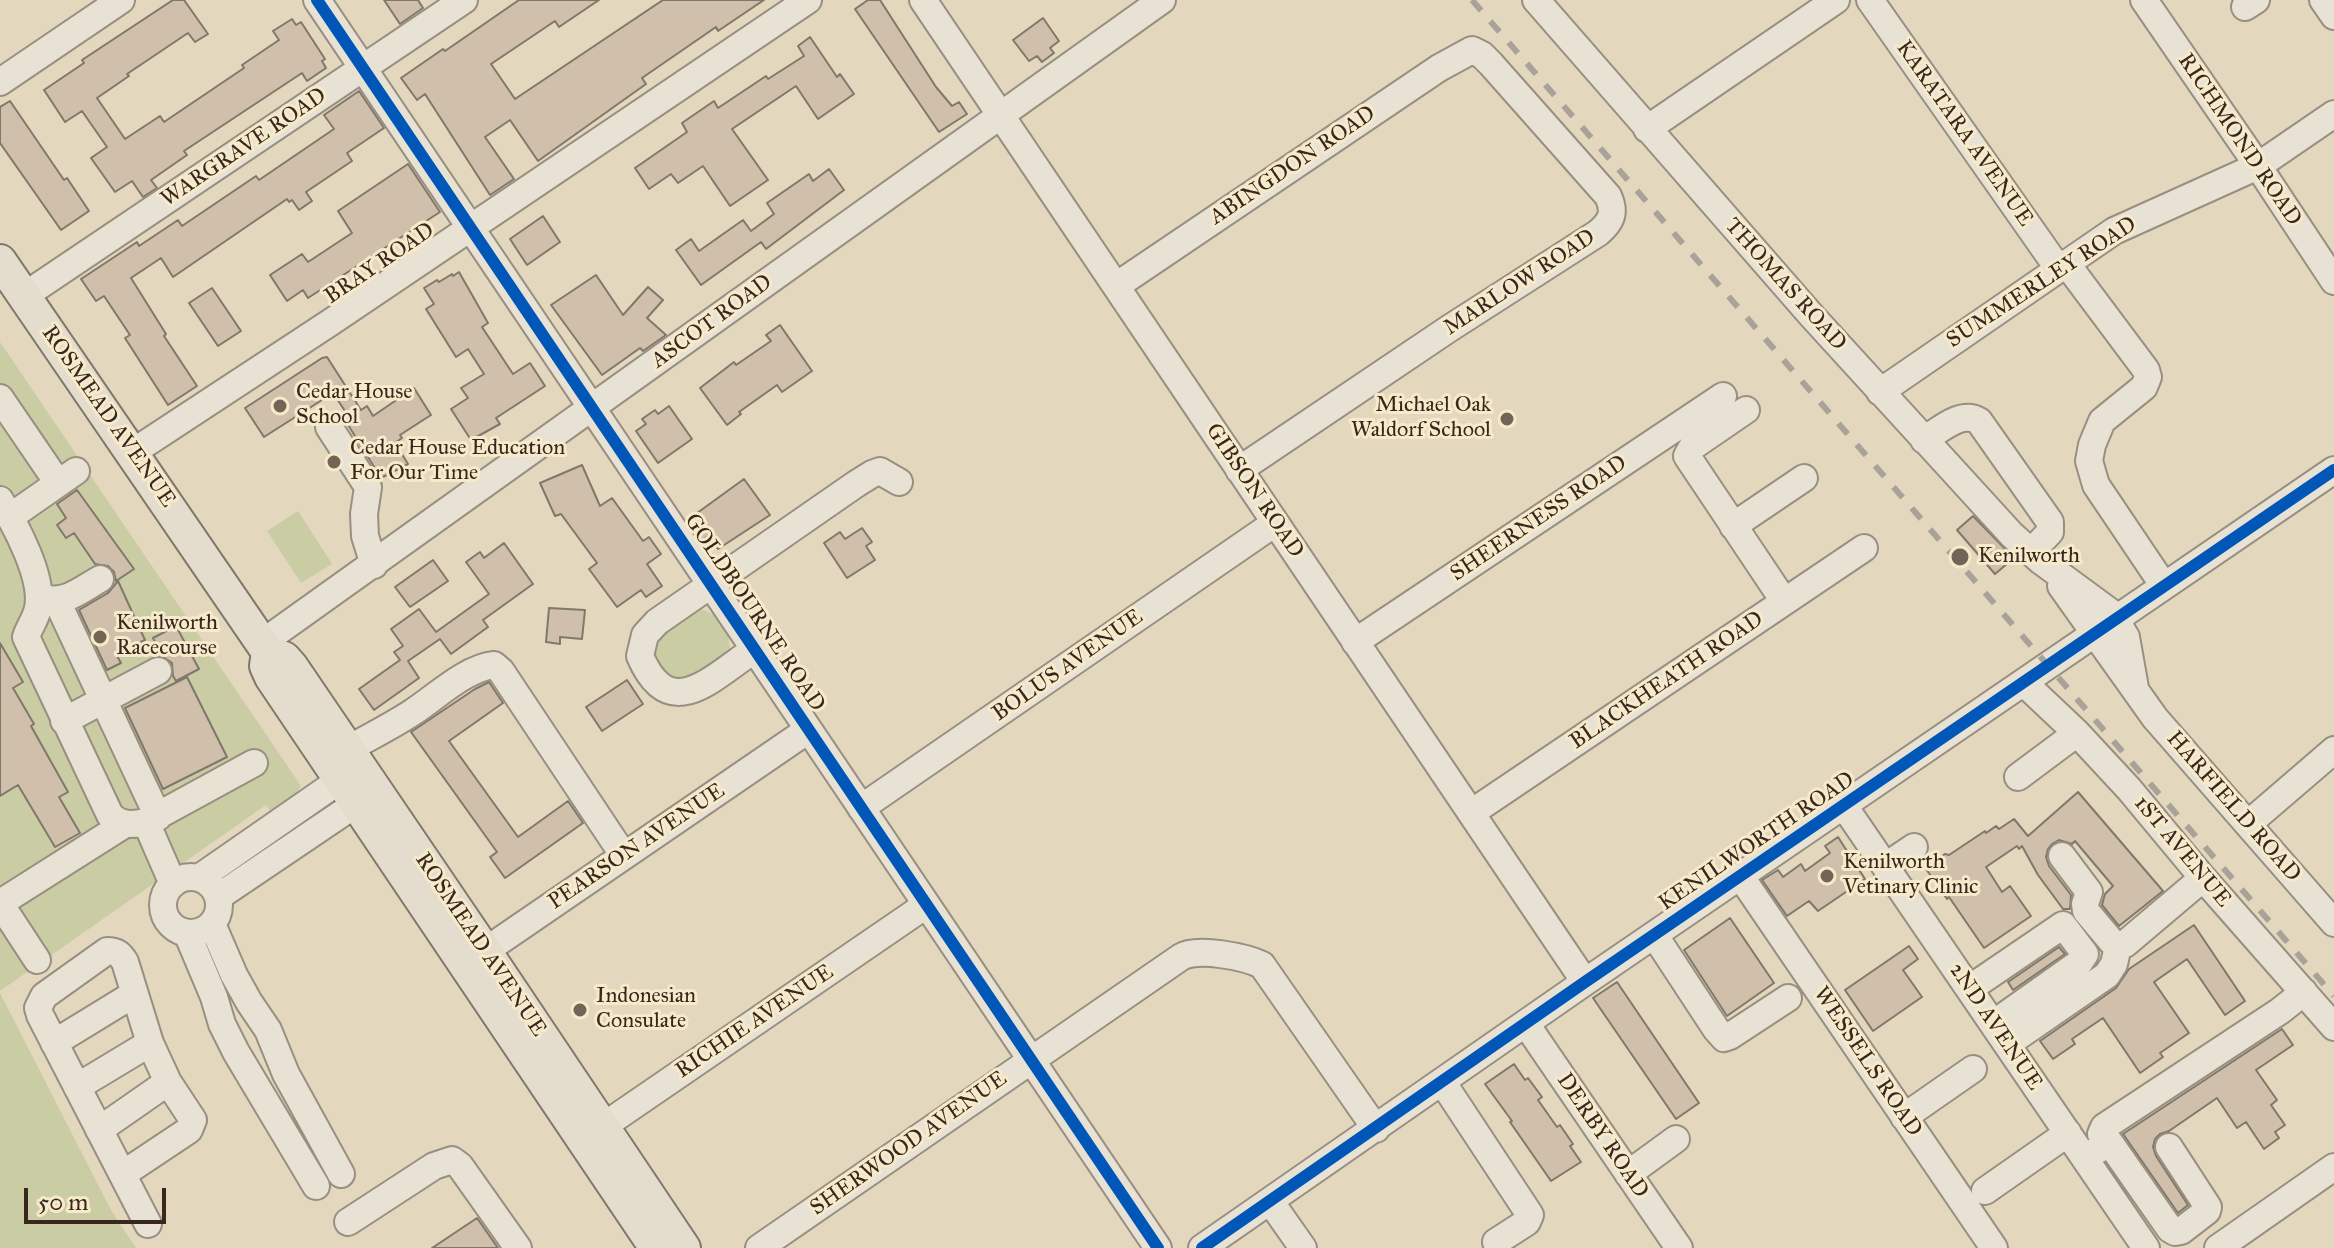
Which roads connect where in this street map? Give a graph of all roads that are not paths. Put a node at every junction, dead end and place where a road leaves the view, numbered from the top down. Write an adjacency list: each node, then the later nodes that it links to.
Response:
1 (121, 0): 15 (street)
2 (317, 0): 14 (street, GOLDBOURNE ROAD)
3 (464, 0): 14 (street, WARGRAVE ROAD)
4 (808, 0): 20 (street, BRAY ROAD)
5 (923, 0): 17 (street, GIBSON ROAD)
6 (1162, 0): 17 (street, ASCOT ROAD)
7 (1536, 0): 18 (street, THOMAS ROAD)
8 (1836, 0): 18 (street)
9 (1870, 0): 22 (street, KARATARA AVENUE)
10 (2144, 0): 19 (street, RICHMOND ROAD)
11 (2323, 0): 12 (street)
12 (2334, 16)
13 (1472, 50): 24 (street, ABINGDON ROAD); 34 (street, MARLOW ROAD)
14 (362, 68): 20 (street, GOLDBOURNE ROAD); 25 (street, WARGRAVE ROAD)
15 (0, 82)
16 (2334, 114): 19 (street, SUMMERLEY ROAD)
17 (1002, 115): 24 (street, GIBSON ROAD); 29 (street, ASCOT ROAD)
18 (1647, 129): 26 (street, THOMAS ROAD)
19 (2258, 166): 22 (street, SUMMERLEY ROAD); 23 (street, RICHMOND ROAD)
20 (470, 226): 29 (street, GOLDBOURNE ROAD); 33 (street, BRAY ROAD)
21 (0, 261): 25 (main road, ROSMEAD AVENUE)
22 (2062, 266): 26 (street, SUMMERLEY ROAD); 46 (street, KARATARA AVENUE)
23 (2334, 281)
24 (1116, 286): 34 (street, GIBSON ROAD)
25 (24, 296): 33 (main road, ROSMEAD AVENUE)
26 (1880, 392): 32 (street, THOMAS ROAD)
27 (1723, 396): 50 (street, SHEERNESS ROAD)
28 (0, 398): 38 (street)
29 (593, 408): 43 (street, ASCOT ROAD); 45 (street, GOLDBOURNE ROAD)
30 (1746, 410): 40 (street)
31 (329, 427): 43 (street)
32 (1924, 440): 42 (street, THOMAS ROAD); 42 (street)
33 (133, 452): 51 (main road, ROSMEAD AVENUE)
34 (1239, 470): 39 (street, GIBSON ROAD)
35 (2334, 470): 46 (street, KENILWORTH ROAD)
36 (1804, 478): 40 (street)
37 (899, 482): 45 (street)
38 (5, 508): 47 (street)
39 (1275, 523): 50 (street, GIBSON ROAD); 64 (street, BOLUS AVENUE)
40 (1733, 526): 48 (street)
41 (1864, 548): 48 (street, BLACKHEATH ROAD)
42 (2036, 557): 49 (street, THOMAS ROAD)
43 (374, 565): 51 (street, ASCOT ROAD)
44 (100, 579): 47 (street)
45 (711, 585): 52 (street, GOLDBOURNE ROAD); 52 (street)
46 (2164, 586): 49 (street, KENILWORTH ROAD)
47 (48, 598): 55 (street); 56 (street)
48 (1784, 601): 65 (street, BLACKHEATH ROAD)
49 (2106, 627): 54 (street, KENILWORTH ROAD); 67 (street, HARFIELD ROAD)
50 (1355, 642): 65 (street, GIBSON ROAD)
51 (265, 648): 62 (main road, ROSMEAD AVENUE)
52 (754, 650): 57 (street, GOLDBOURNE ROAD)
53 (158, 671): 55 (street)
54 (2024, 683): 58 (street, 1ST AVENUE); 63 (street, KENILWORTH ROAD)
55 (103, 701): 56 (street); 66 (street)
56 (64, 721): 66 (street)
57 (808, 730): 64 (street, GOLDBOURNE ROAD); 69 (street, PEARSON AVENUE)
58 (2077, 733): 61 (street); 74 (street, 1ST AVENUE)
59 (2334, 750): 67 (street)
60 (254, 763): 66 (street)
61 (2018, 777)
62 (356, 779): 69 (street); 73 (street); 76 (street); 83 (main road, ROSMEAD AVENUE)
63 (1844, 806): 71 (street, 2ND AVENUE); 72 (street, KENILWORTH ROAD)
64 (861, 808): 77 (street, GOLDBOURNE ROAD)
65 (1471, 813): 85 (street, GIBSON ROAD)
66 (143, 821): 75 (street); 84 (street)
67 (2248, 824): 78 (street, HARFIELD ROAD)
68 (1914, 847): 71 (street)
69 (624, 856): 83 (street, PEARSON AVENUE)
70 (2062, 856): 82 (street)
71 (1886, 866): 86 (street, 2ND AVENUE)
72 (1741, 877): 81 (street, KENILWORTH ROAD); 100 (street, WESSELS ROAD)
73 (199, 878): 75 (street); 76 (street)
74 (2203, 878): 82 (street); 87 (street, 1ST AVENUE)
75 (173, 884): 80 (street)
76 (218, 897): 79 (street)
77 (926, 905): 95 (street, GOLDBOURNE ROAD); 103 (street, RICHIE AVENUE)
78 (2332, 915)
79 (212, 924): 80 (street); 111 (street)
80 (187, 933): 113 (street)
81 (1655, 936): 85 (street, KENILWORTH ROAD); 89 (street)
82 (2118, 946): 92 (street)
83 (476, 958): 103 (main road, ROSMEAD AVENUE)
84 (37, 960)
85 (1585, 982): 90 (street, KENILWORTH ROAD)
86 (1969, 989): 92 (street, 2ND AVENUE); 92 (street)
87 (2304, 992): 91 (street, 1ST AVENUE); 106 (street)
88 (134, 994): 93 (street); 93 (street); 94 (street)
89 (1788, 998)
90 (1526, 1024): 98 (street, KENILWORTH ROAD); 112 (street, DERBY ROAD)
91 (2334, 1027)
92 (2000, 1034): 104 (street, 2ND AVENUE)
93 (54, 1043): 99 (street)
94 (150, 1043): 97 (street); 99 (street)
95 (1031, 1059): 101 (street, SHERWOOD AVENUE); 122 (street, SHERWOOD AVENUE); 123 (street, GOLDBOURNE ROAD)
96 (1973, 1069): 100 (street)
97 (168, 1082): 102 (street); 110 (street)
98 (1443, 1083): 101 (street, KENILWORTH ROAD); 118 (street)
99 (77, 1087): 102 (street)
100 (1904, 1117): 127 (street, WESSELS ROAD)
101 (1376, 1129): 115 (street, KENILWORTH ROAD)
102 (99, 1130): 110 (street)
103 (593, 1133): 120 (main road, ROSMEAD AVENUE); 121 (main road, ROSMEAD AVENUE)
104 (2068, 1133): 108 (street, 2ND AVENUE); 114 (street)
105 (1676, 1139): 112 (street)
106 (2107, 1143): 107 (street); 108 (street)
107 (2169, 1147)
108 (2085, 1158): 128 (street, 2ND AVENUE)
109 (2334, 1167): 129 (street)
110 (123, 1174): 117 (street)
111 (341, 1174)
112 (1628, 1174): 126 (street, DERBY ROAD)
113 (316, 1186)
114 (1985, 1191)
115 (1270, 1201): 124 (street, KENILWORTH ROAD); 125 (street)
116 (348, 1222): 119 (street)
117 (148, 1224)
118 (1496, 1242)
119 (518, 1248)
120 (656, 1248)
121 (684, 1248)
122 (759, 1248)
123 (1158, 1248)
124 (1202, 1248)
125 (1303, 1248)
126 (1679, 1248)
127 (1994, 1248)
128 (2146, 1248)
129 (2218, 1248)

